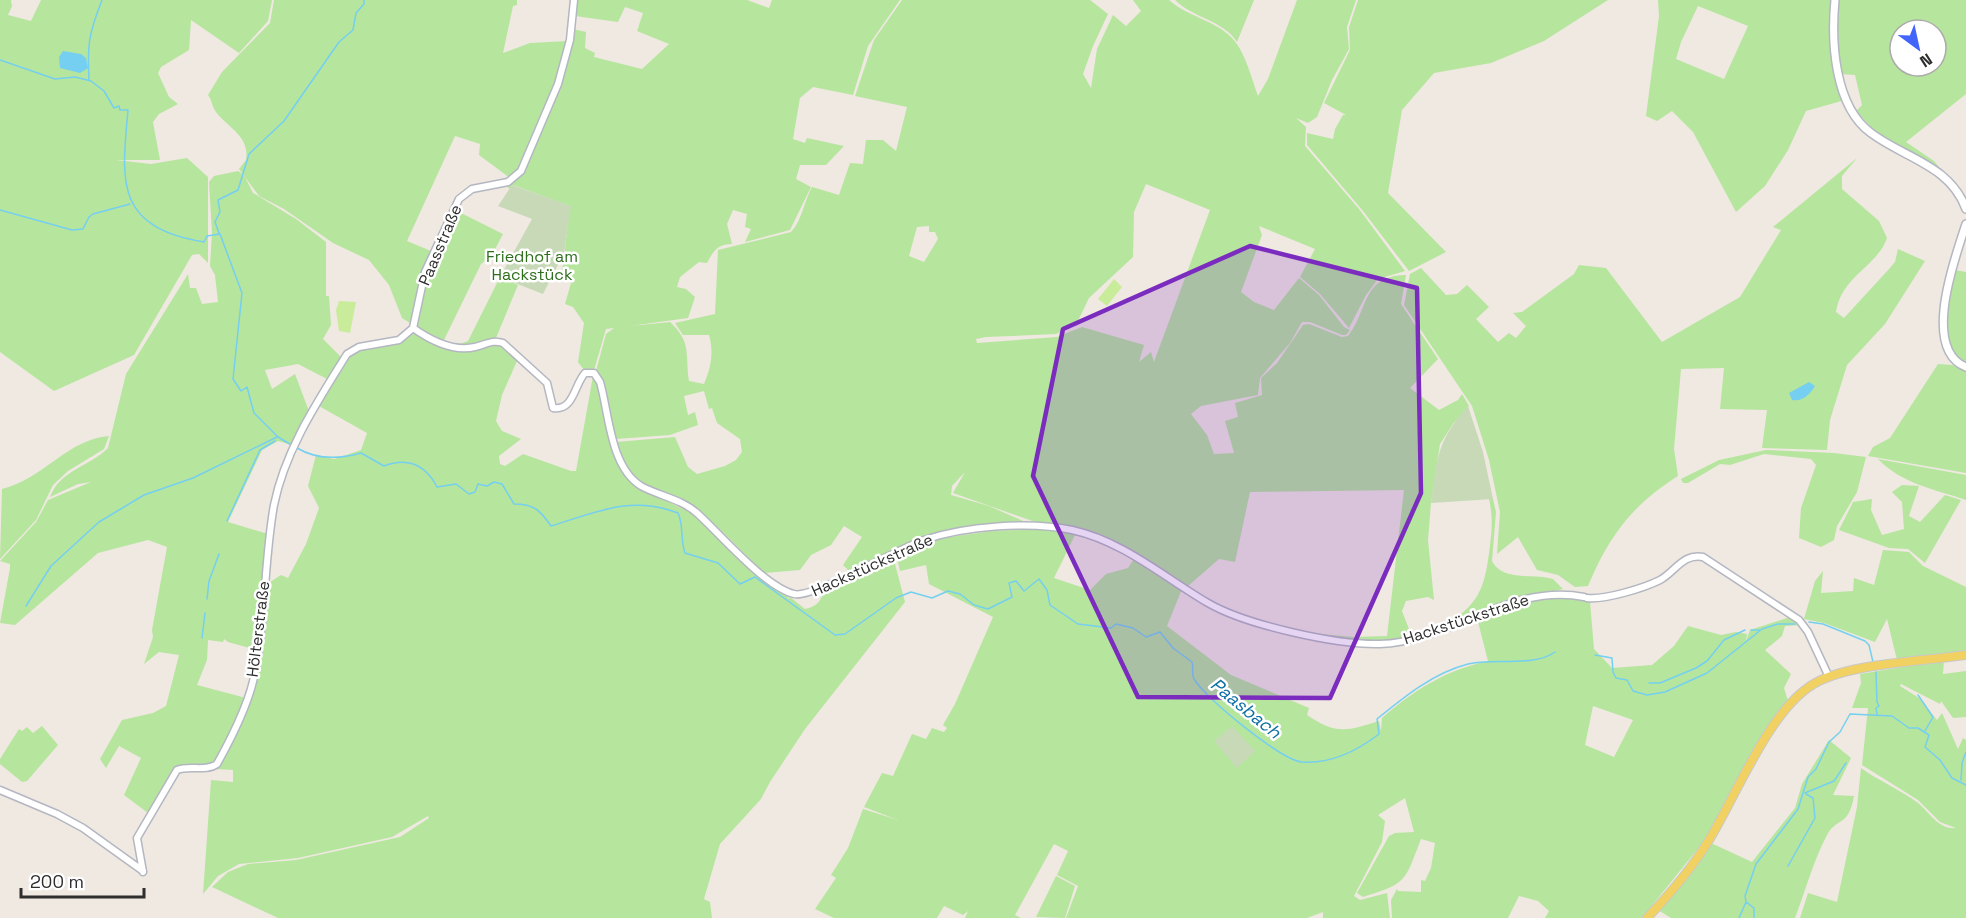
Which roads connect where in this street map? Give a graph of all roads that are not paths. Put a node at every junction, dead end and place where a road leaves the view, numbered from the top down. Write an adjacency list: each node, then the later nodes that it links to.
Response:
1 (574, 0): 5 (street, Paasstraße)
2 (1835, 0): 3 (main road)
3 (1966, 209)
4 (1966, 224): 6 (main road)
5 (413, 328): 8 (street, Hackstückstraße); 9 (street, Hölterstraße)
6 (1966, 367)
7 (1966, 655): 8 (main road)
8 (1830, 676): 10 (main road)
9 (0, 790)
10 (1647, 918)

